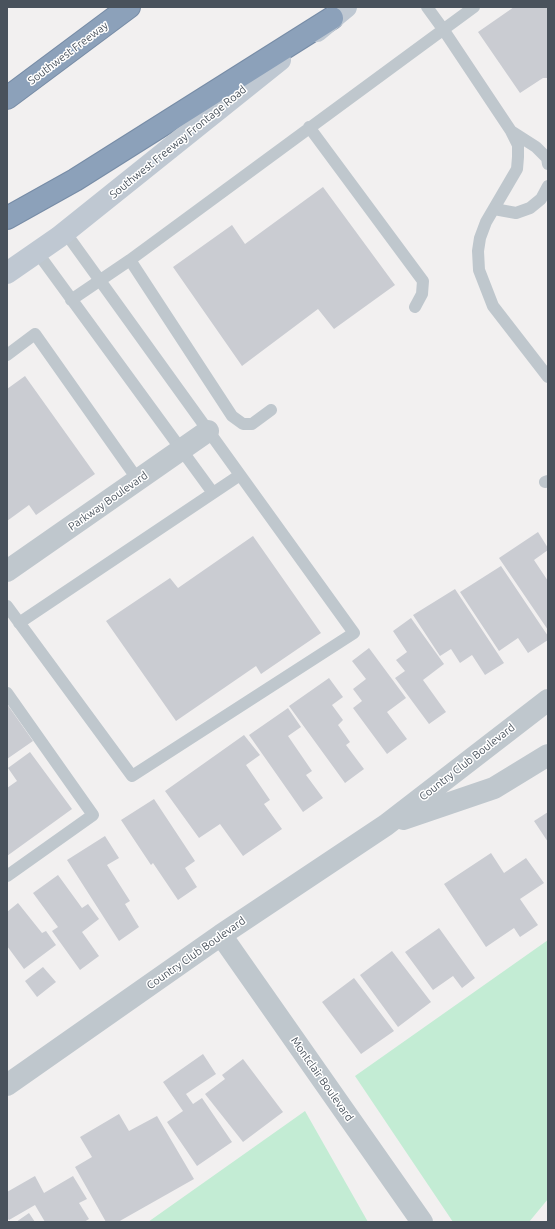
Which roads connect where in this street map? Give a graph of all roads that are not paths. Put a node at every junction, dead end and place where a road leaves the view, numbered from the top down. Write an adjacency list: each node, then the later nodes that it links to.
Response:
1 (129, 7): 6 (highway, Southwest Freeway)
2 (427, 7): 5 (lane)
3 (474, 7): 5 (lane)
4 (339, 13): 12 (highway); 13 (main road, Southwest Freeway Frontage Road)
5 (443, 29): 7 (lane); 8 (lane)
6 (7, 98)
7 (308, 127): 15 (lane); 19 (lane)
8 (511, 131): 9 (lane); 11 (lane)
9 (548, 164)
10 (548, 186): 11 (lane)
11 (494, 209): 21 (lane)
12 (7, 218)
13 (65, 232): 14 (main road, Southwest Freeway Frontage Road); 17 (lane)
14 (37, 252): 16 (main road, Southwest Freeway Frontage Road); 18 (lane)
15 (130, 260): 17 (lane); 22 (lane)
16 (7, 273)
17 (100, 280): 18 (lane); 23 (lane)
18 (71, 300): 24 (lane)
19 (415, 307)
20 (7, 355): 26 (lane)
21 (548, 377)
22 (271, 410)
23 (208, 431): 24 (street, Parkway Boulevard); 25 (lane)
24 (182, 450): 26 (street, Parkway Boulevard); 27 (lane)
25 (240, 475): 27 (lane); 30 (lane)
26 (138, 480): 28 (street, Parkway Boulevard)
27 (214, 493): 30 (lane)
28 (7, 571)
29 (7, 606): 30 (lane)
30 (19, 623)
31 (7, 693): 35 (lane)
32 (548, 700): 34 (street, Country Club Boulevard)
33 (548, 755): 34 (street, Country Club Boulevard)
34 (386, 824): 36 (street, Country Club Boulevard)
35 (7, 876)
36 (221, 935): 37 (street, Country Club Boulevard); 38 (street, Montclair Boulevard)
37 (7, 1085)
38 (422, 1222)

